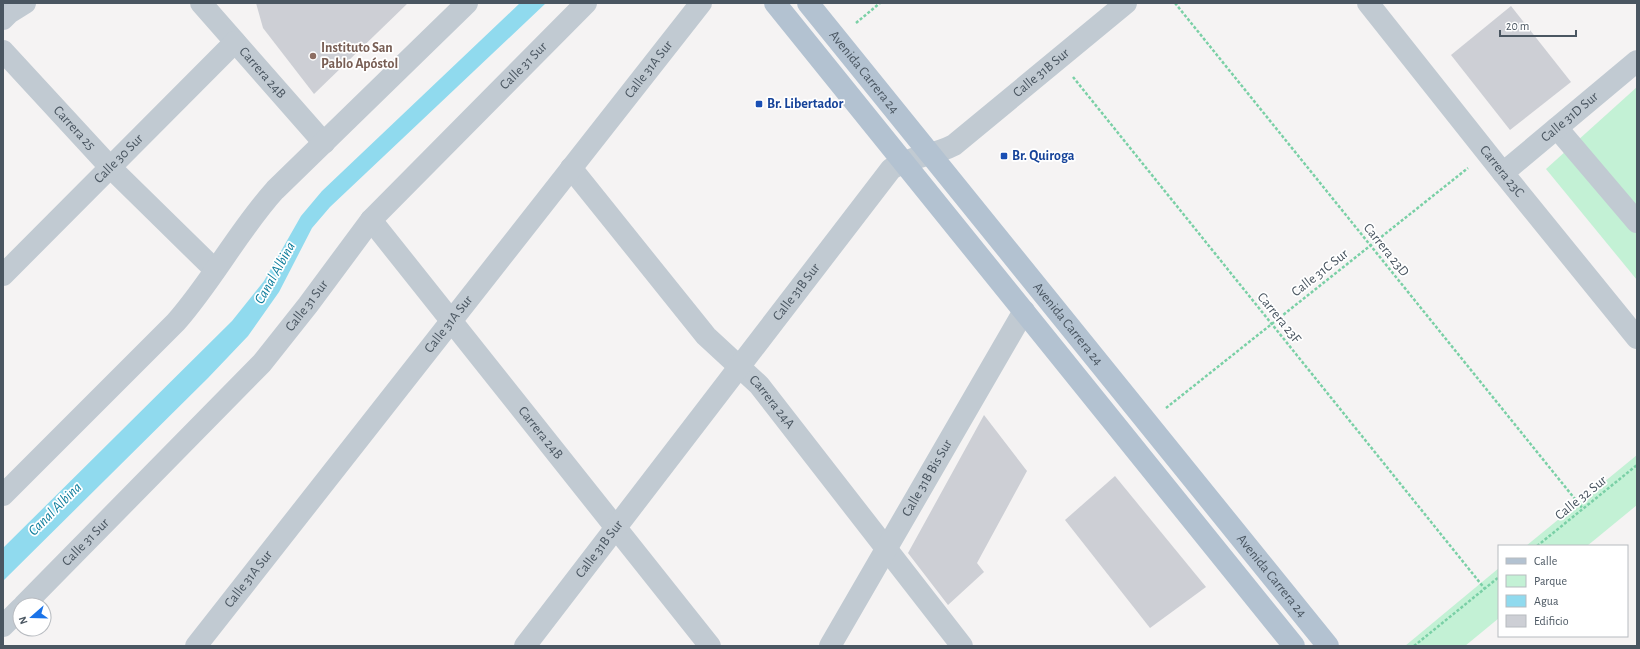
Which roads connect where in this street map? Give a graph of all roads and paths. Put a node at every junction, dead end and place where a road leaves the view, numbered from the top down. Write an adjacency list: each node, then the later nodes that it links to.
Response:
1 (25, 3): 12 (street)
2 (201, 3): 14 (street, Carrera 24B)
3 (467, 3): 19 (street)
4 (586, 3): 26 (street, Calle 31 Sur)
5 (701, 3): 24 (street, Calle 31A Sur)
6 (775, 3): 22 (main road, Avenida Carrera 24)
7 (808, 3): 13 (main road, Avenida Carrera 24)
8 (880, 3): 13 (path)
9 (1126, 3): 16 (street, Calle 31B Sur)
10 (1175, 3): 28 (path, Carrera 23D)
11 (1368, 3): 20 (street, Carrera 23C)
12 (3, 19)
13 (837, 38): 21 (main road, Avenida Carrera 24)
14 (235, 42): 19 (street, Carrera 24B); 23 (street, Calle 30 Sur)
15 (3, 51): 23 (street, Carrera 25)
16 (1058, 59): 21 (street, Calle 31B Sur); 33 (path, Carrera 23F)
17 (1637, 61): 18 (street, Calle 31D Sur)
18 (1556, 128): 25 (street, Calle 31D Sur); 27 (street)
19 (324, 142): 29 (street)
20 (1487, 153): 25 (street, Carrera 23C); 28 (path, Calle 31C Sur)
21 (930, 154): 22 (street, Calle 31B Sur); 36 (main road, Avenida Carrera 24)
22 (903, 161): 31 (main road, Avenida Carrera 24); 35 (street, Calle 31B Sur)
23 (110, 167): 29 (street, Carrera 25); 30 (street, Calle 30 Sur)
24 (571, 168): 32 (street, Calle 31A Sur); 35 (street, Carrera 24A)
25 (1503, 173): 34 (street, Carrera 23C)
26 (371, 220): 32 (street, Carrera 24B); 45 (street, Calle 31 Sur)
27 (1637, 222)
28 (1370, 246): 33 (path, Calle 31C Sur); 39 (path, Carrera 23D)
29 (215, 270): 38 (street)
30 (3, 275)
31 (1024, 311): 42 (street, Calle 31B Bis Sur); 53 (main road, Avenida Carrera 24)
32 (451, 321): 40 (street, Carrera 24B); 48 (street, Calle 31A Sur)
33 (1272, 324): 36 (path, Calle 31C Sur); 44 (path, Carrera 23F)
34 (1637, 338)
35 (739, 366): 40 (street, Calle 31B Sur); 42 (street, Carrera 24A)
36 (1148, 423): 54 (main road, Avenida Carrera 24)
37 (1637, 465): 39 (path, Calle 32 Sur)
38 (3, 495)
39 (1583, 509): 41 (path, Calle 32 Sur)
40 (616, 526): 49 (street, Calle 31B Sur); 50 (street, Carrera 24B)
41 (1539, 545)
42 (886, 548): 51 (street, Calle 31B Bis Sur); 52 (street, Carrera 24A)
43 (1498, 578): 44 (path)
44 (1484, 589): 55 (path)
45 (32, 597)
46 (12, 617): 47 (street)
47 (3, 626)
48 (196, 646)
49 (525, 646)
50 (710, 646)
51 (830, 646)
52 (962, 646)
53 (1294, 646)
54 (1328, 646)
55 (1414, 646)

